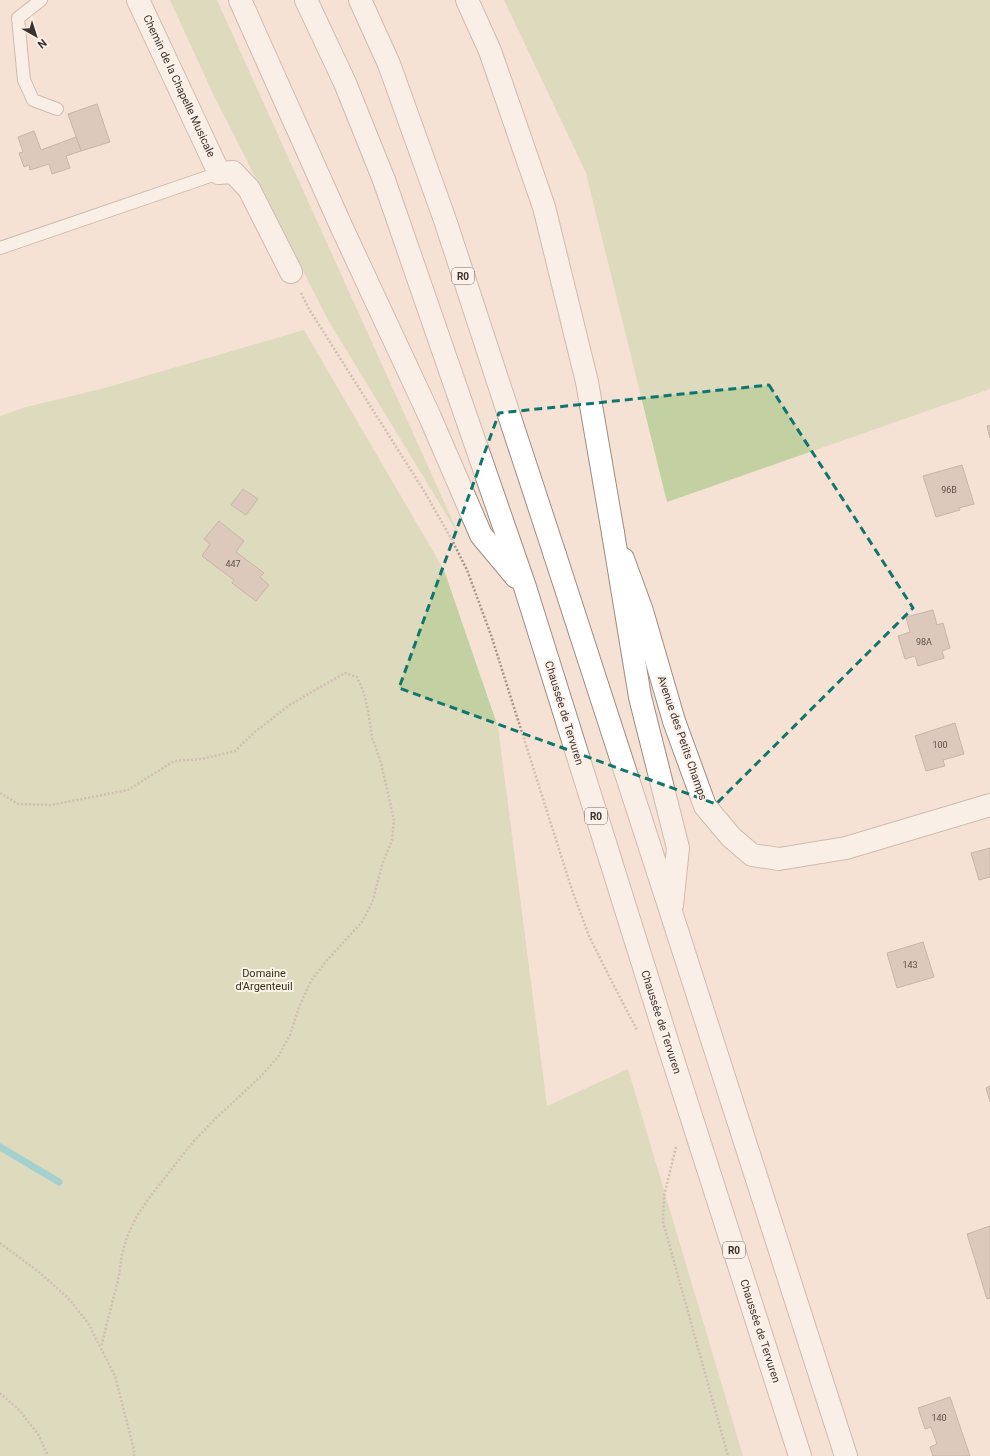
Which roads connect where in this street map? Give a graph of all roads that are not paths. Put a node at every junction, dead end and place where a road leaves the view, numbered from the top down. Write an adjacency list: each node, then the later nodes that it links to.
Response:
1 (41, 0): 7 (lane)
2 (138, 0): 8 (main road, Chemin de la Chapelle Musicale)
3 (240, 0): 12 (main road)
4 (306, 0): 12 (main road, R0)
5 (360, 0): 14 (main road, R0)
6 (467, 0): 11 (main road)
7 (57, 109)
8 (219, 173): 9 (lane); 10 (main road)
9 (0, 248)
10 (291, 272)
11 (613, 533): 13 (main road, Avenue des Petits Champs); 14 (main road)
12 (525, 587): 15 (main road, Chaussée de Tervuren / R0)
13 (990, 805)
14 (671, 912): 16 (main road, R0)
15 (800, 1456)
16 (846, 1456)

